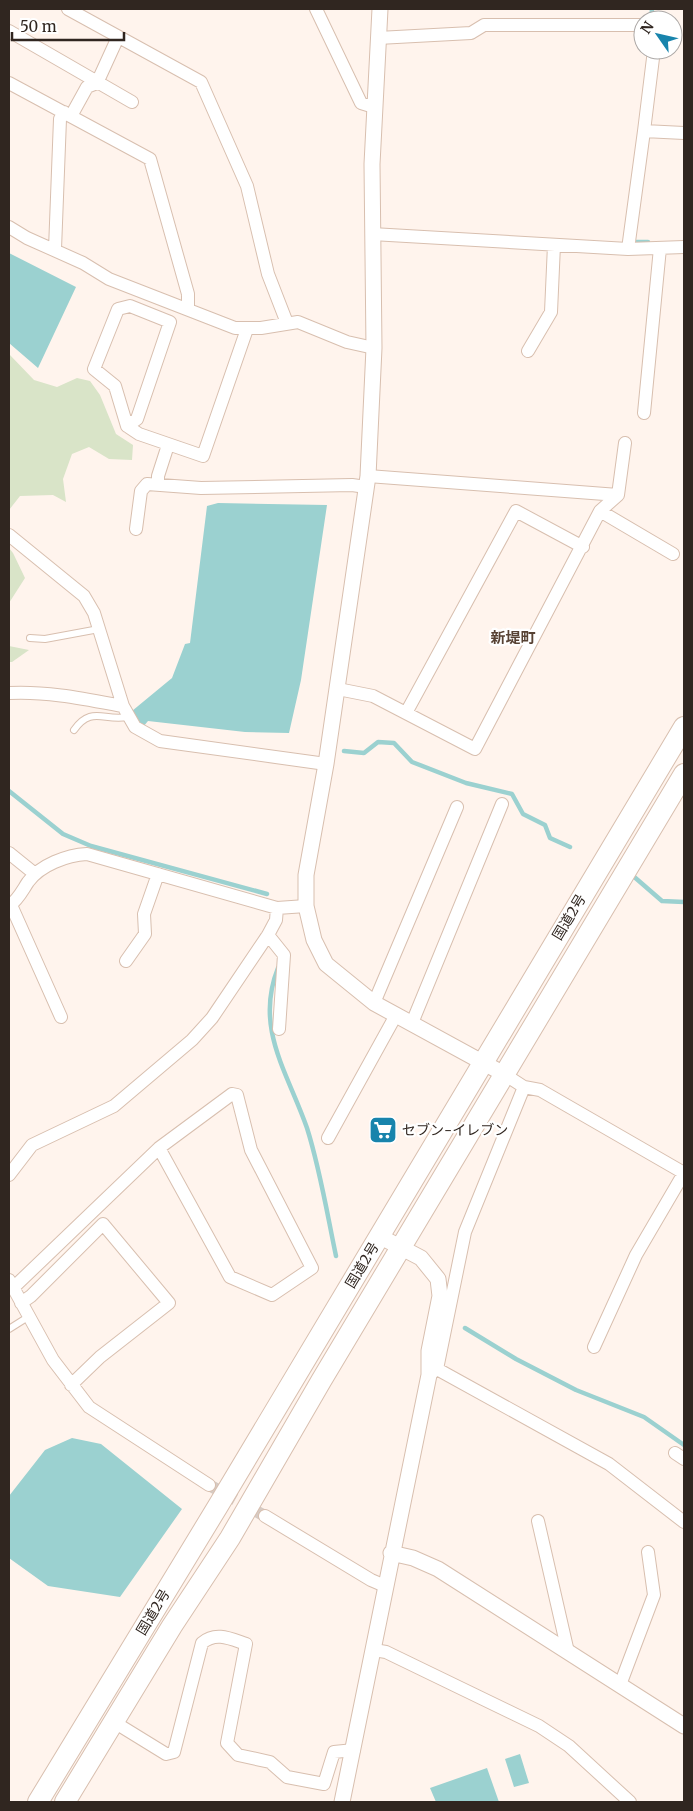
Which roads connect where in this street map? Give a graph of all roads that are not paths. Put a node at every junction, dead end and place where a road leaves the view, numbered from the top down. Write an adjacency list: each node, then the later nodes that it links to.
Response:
1 (68, 9): 4 (street)
2 (316, 9): 13 (street)
3 (380, 9): 8 (street)
4 (87, 14): 7 (street)
5 (633, 25): 8 (street)
6 (9, 31): 11 (street)
7 (118, 37): 11 (street); 25 (street)
8 (378, 38): 13 (street)
9 (653, 60): 15 (street)
10 (9, 83): 14 (street)
11 (97, 83): 12 (street); 14 (street)
12 (132, 102)
13 (374, 107): 18 (street)
14 (68, 114): 22 (street); 24 (street)
15 (644, 131): 16 (street); 23 (street)
16 (684, 133)
17 (9, 227): 22 (street)
18 (372, 234): 19 (street); 27 (street)
19 (554, 245): 23 (street); 28 (street)
20 (684, 247): 21 (street)
21 (660, 248): 23 (street); 29 (street)
22 (55, 249): 24 (street)
23 (628, 249)
24 (188, 308): 26 (street)
25 (287, 322): 26 (street); 27 (street)
26 (247, 329): 32 (street)
27 (374, 348): 33 (street)
28 (528, 351)
29 (644, 412)
30 (127, 426): 30 (street); 32 (street)
31 (625, 444): 35 (street)
32 (168, 445): 34 (street)
33 (367, 481): 34 (street); 35 (street); 43 (street)
34 (158, 484): 37 (street)
35 (618, 495): 36 (street)
36 (600, 510): 39 (street); 40 (street)
37 (136, 529)
38 (9, 535): 41 (street)
39 (583, 547): 46 (street); 46 (street)
40 (673, 554)
41 (99, 629): 42 (lane); 45 (street)
42 (30, 638)
43 (338, 689): 46 (street); 49 (street)
44 (9, 692): 45 (street)
45 (125, 712): 48 (lane); 49 (street)
46 (406, 713)
47 (684, 727): 66 (highway, 国道2号)
48 (74, 730)
49 (326, 764): 57 (street)
50 (684, 774): 67 (highway, 国道2号)
51 (502, 804): 64 (street)
52 (457, 807): 61 (street)
53 (9, 853): 54 (street)
54 (36, 874): 55 (street); 56 (street)
55 (158, 874): 58 (street); 60 (street)
56 (10, 906): 63 (street)
57 (306, 906): 58 (street); 61 (street)
58 (277, 908): 59 (street)
59 (268, 935): 65 (street); 72 (street)
60 (126, 961)
61 (374, 1003): 62 (street)
62 (396, 1015): 64 (street); 69 (street)
63 (60, 1017)
64 (412, 1023): 66 (street)
65 (279, 1029)
66 (482, 1062): 67 (street); 73 (highway, 国道2号)
67 (504, 1074): 68 (street); 74 (highway, 国道2号)
68 (524, 1087): 71 (street); 80 (street)
69 (328, 1138)
70 (159, 1148): 70 (street); 75 (street)
71 (684, 1173): 79 (street)
72 (9, 1175)
73 (379, 1236): 74 (street); 95 (highway, 国道2号)
74 (401, 1247): 80 (street); 92 (highway, 国道2号)
75 (11, 1284): 76 (street)
76 (21, 1303): 77 (street); 81 (street)
77 (28, 1317): 78 (lane); 81 (street)
78 (9, 1329)
79 (594, 1346)
80 (433, 1372): 85 (street); 87 (street)
81 (70, 1385): 82 (street)
82 (210, 1485)
83 (265, 1516): 88 (street)
84 (538, 1522): 90 (street)
85 (684, 1522)
86 (648, 1552): 91 (street)
87 (392, 1553): 88 (street); 90 (street)
88 (385, 1586): 89 (street)
89 (374, 1650): 94 (street); 98 (street)
90 (568, 1652): 91 (street)
91 (620, 1685): 93 (street)
92 (114, 1722): 94 (street); 96 (highway, 国道2号)
93 (684, 1726)
94 (354, 1750): 97 (street)
95 (38, 1802)
96 (65, 1802)
97 (342, 1802)
98 (630, 1802)

